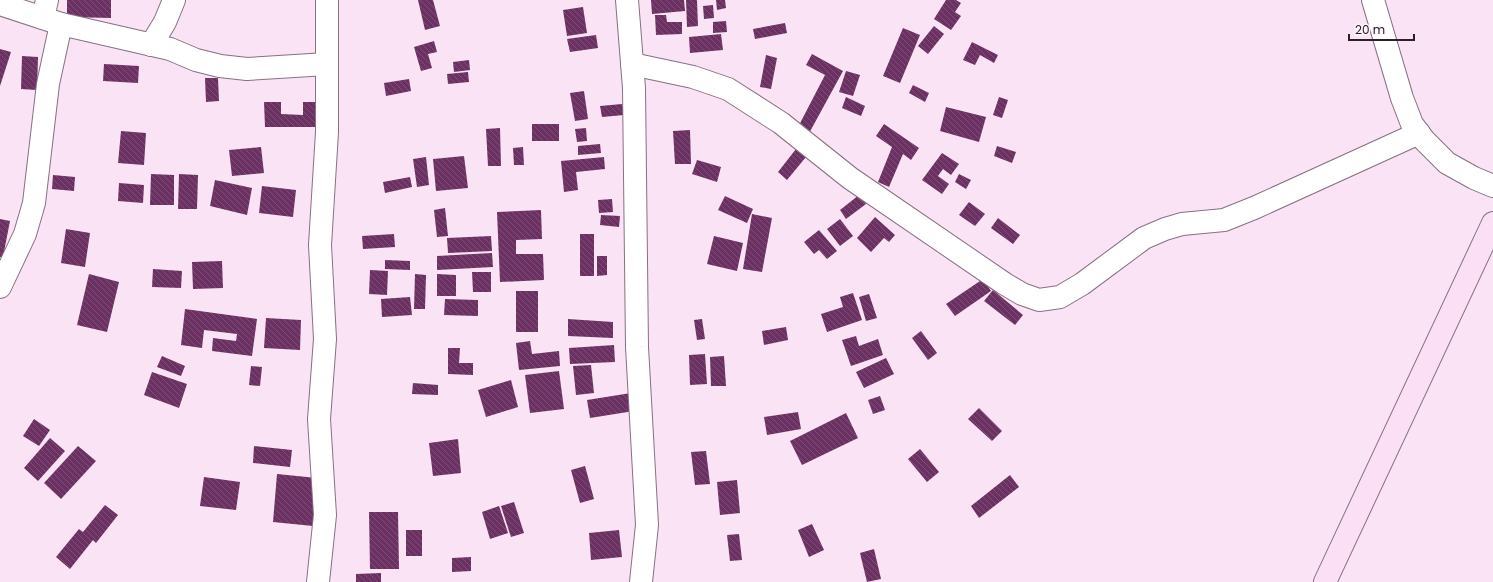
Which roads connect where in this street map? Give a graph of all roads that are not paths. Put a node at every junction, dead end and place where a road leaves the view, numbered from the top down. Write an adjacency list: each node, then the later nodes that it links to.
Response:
1 (174, 0): 7 (street)
2 (327, 0): 8 (street)
3 (627, 0): 9 (street)
4 (1373, 0): 10 (street)
5 (0, 4): 6 (street)
6 (50, 14): 7 (street); 13 (street)
7 (151, 45): 8 (street)
8 (327, 64): 14 (street)
9 (632, 64): 10 (street); 15 (street)
10 (1419, 133): 11 (street)
11 (1493, 186)
12 (1493, 223): 16 (street)
13 (0, 287)
14 (318, 582)
15 (642, 582)
16 (1325, 582)

